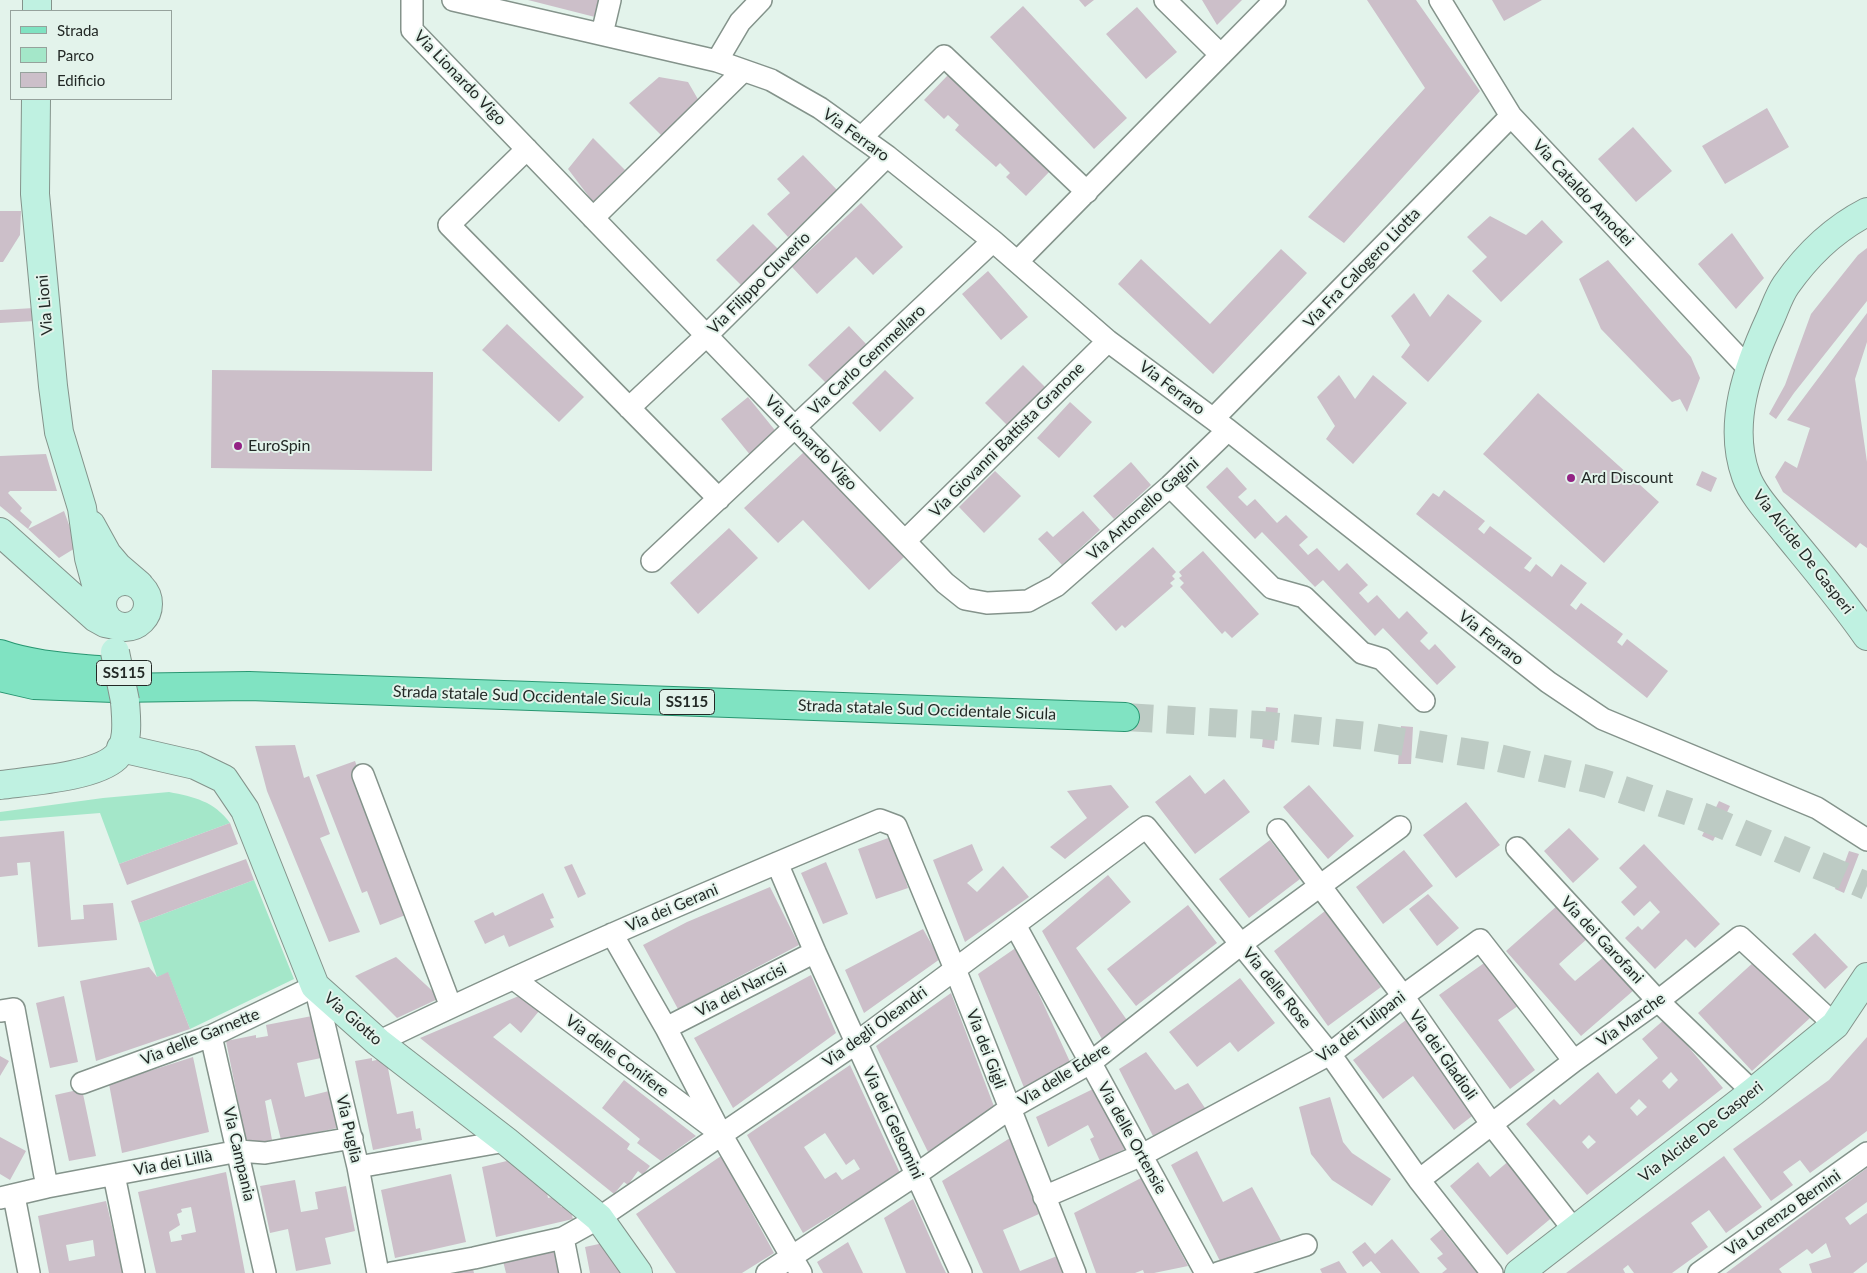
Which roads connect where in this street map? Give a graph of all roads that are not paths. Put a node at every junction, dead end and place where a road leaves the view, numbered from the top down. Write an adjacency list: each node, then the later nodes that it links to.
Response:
1 (412, 0): 15 (street, Via Lionardo Vigo)
2 (453, 0): 8 (street, Via Ferraro)
3 (610, 0): 8 (street)
4 (760, 0): 10 (street)
5 (1165, 0): 9 (street)
6 (1275, 0): 9 (street)
7 (1440, 0): 13 (street, Via Cataldo Amodei)
8 (602, 34): 10 (street, Via Ferraro)
9 (1221, 56): 17 (street)
10 (717, 61): 11 (street, Via Ferraro)
11 (743, 71): 14 (street, Via Ferraro); 19 (street)
12 (36, 100): 30 (street, Via Lioni)
13 (1511, 116): 24 (street, Via Cataldo Amodei); 26 (street, Via Fra Calogero Liotta)
14 (862, 138): 16 (street, Via Ferraro); 17 (street)
15 (528, 149): 19 (street, Via Lionardo Vigo); 25 (street)
16 (887, 156): 20 (street, Via Ferraro); 22 (street, Via Filippo Cluverio)
17 (1087, 192): 21 (street)
18 (1867, 212): 24 (street, Via Alcide De Gasperi)
19 (593, 218): 22 (street, Via Lionardo Vigo)
20 (993, 241): 21 (street, Via Ferraro); 27 (street, Via Carlo Gemmellaro)
21 (1018, 261): 23 (street, Via Ferraro)
22 (706, 336): 25 (street, Via Filippo Cluverio); 27 (street, Via Lionardo Vigo)
23 (1108, 341): 26 (street, Via Ferraro); 32 (street, Via Giovanni Battista Granone)
24 (1749, 369): 38 (street, Via Alcide De Gasperi)
25 (629, 408): 29 (street)
26 (1220, 425): 28 (street, Via Antonello Gagini); 53 (street, Via Ferraro)
27 (796, 427): 29 (street, Via Carlo Gemmellaro); 32 (street, Via Lionardo Vigo)
28 (1170, 486): 36 (street, Via Antonello Gagini); 44 (street)
29 (719, 499): 34 (street, Via Carlo Gemmellaro)
30 (82, 508): 33 (street); 37 (street)
31 (0, 532): 35 (street)
32 (906, 540): 36 (street, Via Lionardo Vigo)
33 (90, 558): 35 (street); 37 (street)
34 (652, 560)
35 (54, 576): 37 (street)
36 (1056, 586)
37 (113, 604): 46 (street, bridge)
38 (1867, 636)
39 (0, 654): 43 (main road, Strada statale Sud Occidentale Sicula / SS115)
40 (0, 677): 42 (main road, Strada statale Sud Occidentale Sicula / SS115)
41 (0, 684): 42 (street)
42 (34, 685): 43 (main road, Strada statale Sud Occidentale Sicula / SS115)
43 (249, 686): 45 (main road, Strada statale Sud Occidentale Sicula / SS115)
44 (1424, 701)
45 (1125, 717)
46 (121, 748): 48 (street); 64 (street, Via Giotto)
47 (363, 775): 67 (street)
48 (0, 785)
49 (896, 826): 55 (street, Via dei Gerani); 61 (street, Via dei Gigli)
50 (1146, 827): 57 (street, Via degli Oleandri); 59 (street, Via delle Rose)
51 (1400, 827): 56 (street, Via delle Edere)
52 (1278, 830): 56 (street, Via dei Gladioli)
53 (1867, 840)
54 (1517, 848): 66 (street, Via dei Garofani)
55 (776, 863): 58 (street, Via dei Gerani); 60 (street, Via dei Gelsomini)
56 (1321, 886): 59 (street, Via delle Edere); 65 (street, Via dei Gladioli)
57 (1015, 925): 61 (street, Via degli Oleandri); 76 (street, Via delle Ortensie)
58 (612, 934): 63 (street, Via dei Gerani); 70 (street, Via delle Conifere)
59 (1241, 944): 74 (street, Via delle Rose); 76 (street, Via delle Edere)
60 (815, 952): 70 (street, Via dei Narcisi); 73 (street, Via dei Gelsomini)
61 (955, 969): 73 (street, Via degli Oleandri); 79 (street, Via dei Gigli)
62 (1867, 977): 69 (street, Via Alcide De Gasperi)
63 (514, 979): 67 (street, Via dei Gerani); 81 (street, Via delle Conifere)
64 (315, 986): 71 (street, Via delle Garnette); 72 (street, Via Giotto); 82 (street, Via Puglia)
65 (1403, 996): 74 (street, Via dei Tulipani); 75 (street, Via dei Tulipani); 80 (street, Via dei Gladioli)
66 (1658, 1001): 69 (street, Via Marche); 75 (street, Via Marche); 78 (street, Via dei Garofani)
67 (451, 1007): 72 (street, Via dei Gerani)
68 (0, 1011): 91 (street)
69 (1835, 1026): 78 (street, Via Alcide De Gasperi)
70 (666, 1028): 81 (street, Via delle Conifere)
71 (211, 1036): 77 (street, Via delle Garnette); 84 (street, Via Campania)
72 (378, 1042): 83 (street, Via Giotto)
73 (856, 1043): 81 (street, Via degli Oleandri); 89 (street, Via dei Gelsomini)
74 (1330, 1054): 86 (street, Via dei Tulipani); 90 (street, Via delle Rose)
75 (1574, 1061): 80 (street, Via Marche)
76 (1090, 1063): 79 (street, Via delle Edere); 86 (street, Via delle Ortensie)
77 (82, 1083)
78 (1753, 1092): 95 (street, Via Alcide De Gasperi)
79 (1009, 1109): 89 (street, Via delle Edere); 93 (street, Via dei Gigli)
80 (1492, 1126): 90 (street, Via Marche); 95 (street, Via dei Gladioli)
81 (721, 1134): 94 (street, Via degli Oleandri); 98 (street, Via delle Conifere)
82 (352, 1138): 84 (street, Via dei Lillà); 87 (street, Via Puglia)
83 (506, 1141): 87 (street); 94 (street, Via Giotto)
84 (239, 1151): 88 (street, Via dei Lillà); 103 (street, Via Campania)
85 (1867, 1153): 114 (street, Via Lorenzo Bernini)
86 (1142, 1155): 93 (street, Via dei Tulipani); 111 (street, Via delle Ortensie)
87 (358, 1167): 104 (street, Via Puglia)
88 (114, 1174): 91 (street, Via dei Lillà); 102 (street, Via dei Lillà)
89 (917, 1174): 98 (street, Via delle Edere); 109 (street, Via dei Gelsomini)
90 (1419, 1180): 113 (street, Via delle Rose)
91 (47, 1187): 92 (street, Via dei Lillà)
92 (7, 1197): 101 (street)
93 (1044, 1197): 110 (street, Via dei Gigli)
94 (598, 1218): 96 (street, Via degli Oleandri); 107 (street, Via Giotto)
95 (1574, 1230): 100 (street, Via Alcide De Gasperi)
96 (563, 1238): 99 (street, Via degli Oleandri); 106 (street)
97 (1306, 1245): 112 (street)
98 (797, 1265): 108 (street, Via delle Edere)
99 (476, 1266): 105 (street, Via degli Oleandri)
100 (1526, 1271)
101 (29, 1273)
102 (134, 1273)
103 (265, 1273)
104 (378, 1273)
105 (391, 1273)
106 (570, 1273)
107 (638, 1273)
108 (767, 1273)
109 (962, 1273)
110 (1075, 1273)
111 (1206, 1273)
112 (1218, 1273)
113 (1492, 1273)
114 (1699, 1273)

